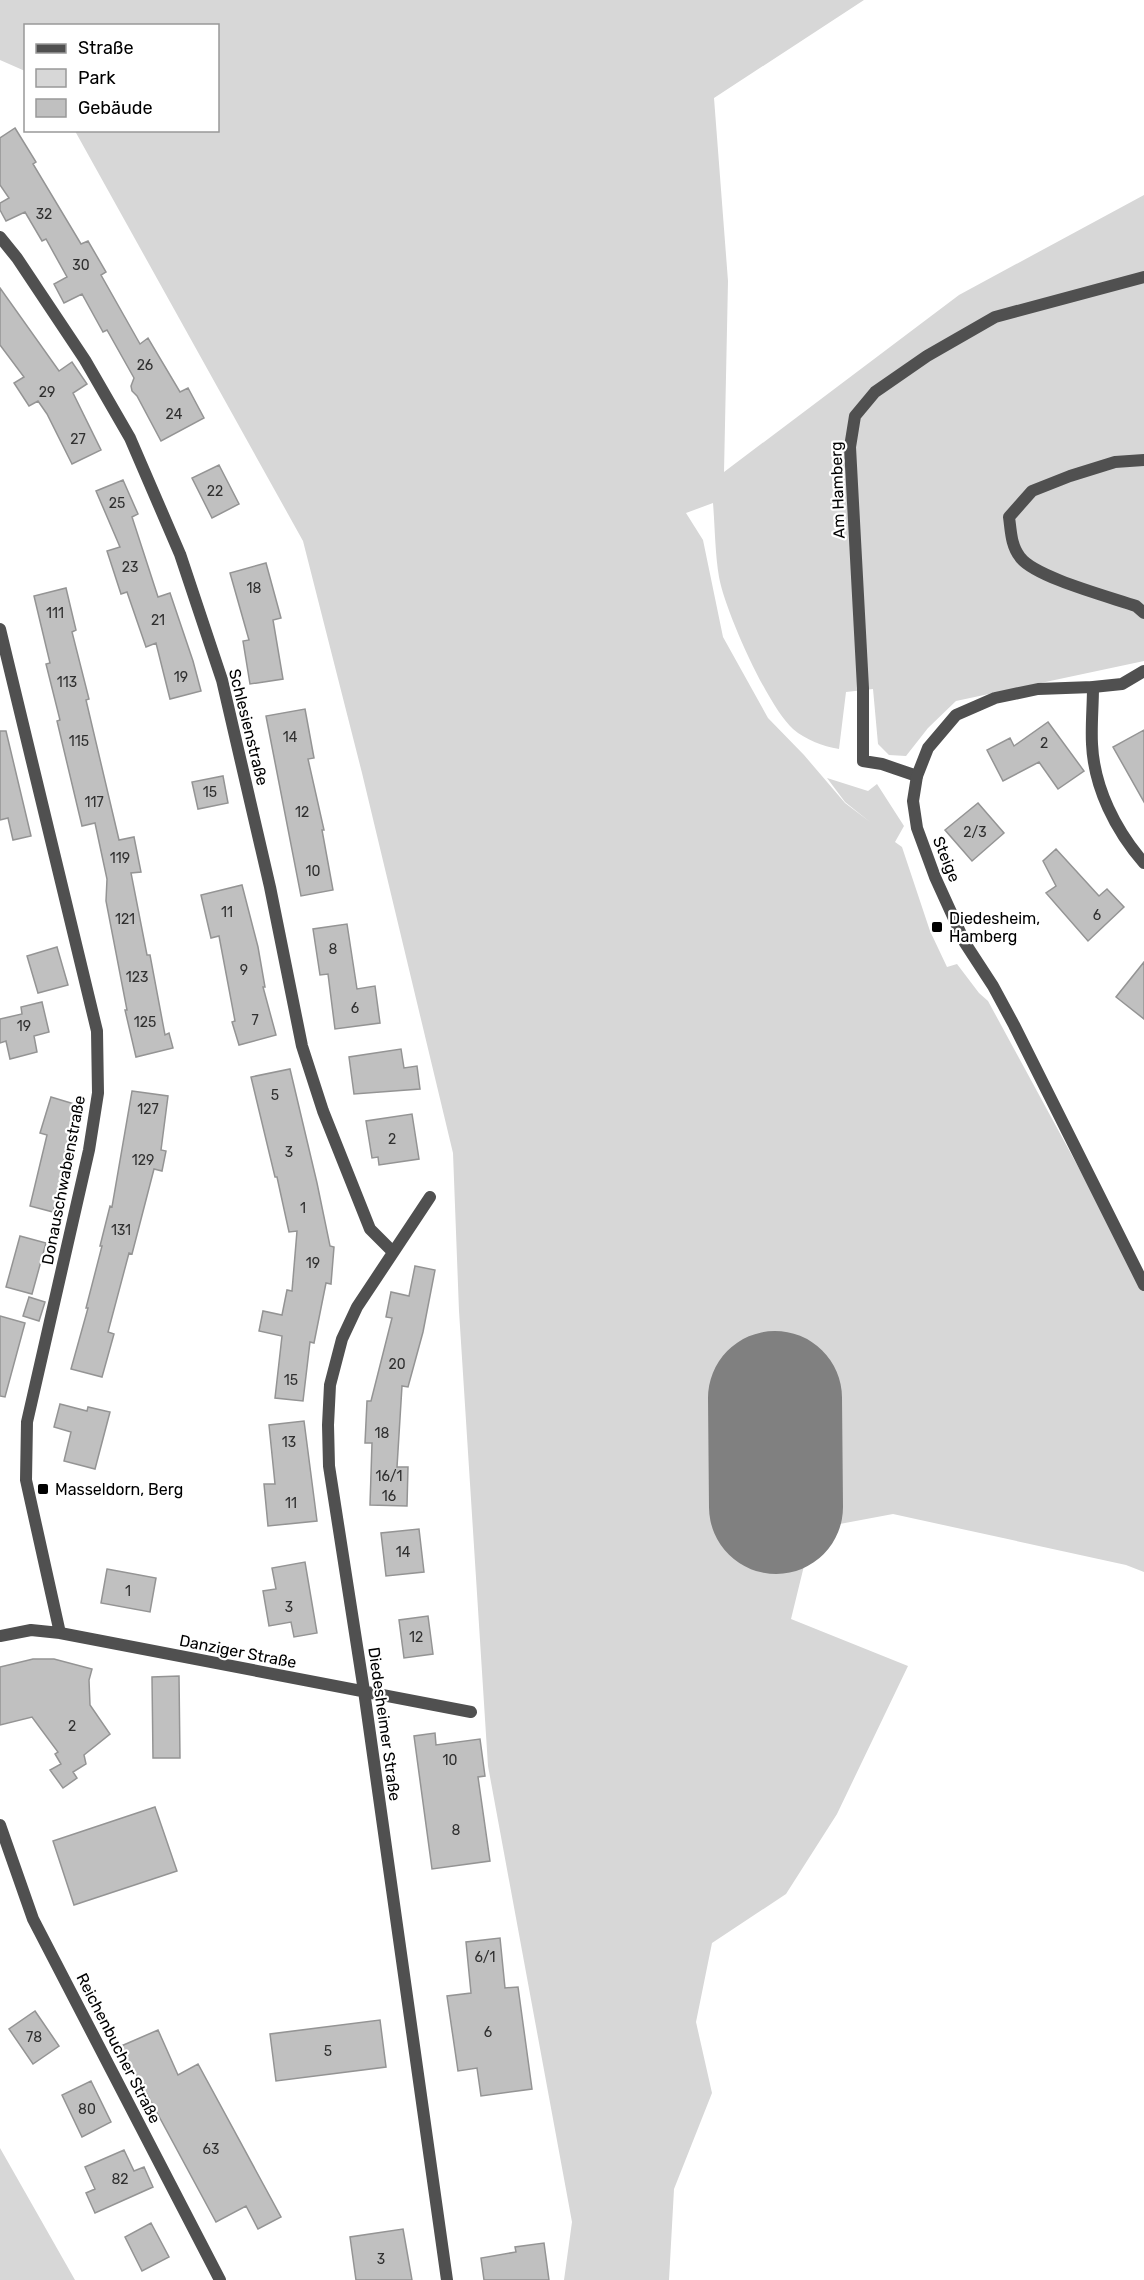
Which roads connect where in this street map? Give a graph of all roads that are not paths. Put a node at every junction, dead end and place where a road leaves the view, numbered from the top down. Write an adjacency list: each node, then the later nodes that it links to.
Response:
1 (0, 237): 11 (street, Schlesienstraße)
2 (1144, 277): 8 (street, Am Hamberg)
3 (1144, 460): 4 (street)
4 (1144, 613)
5 (0, 629): 13 (street, Donauschwabenstraße)
6 (1144, 671): 7 (street, Steige)
7 (1093, 687): 8 (street, Steige); 9 (street)
8 (917, 776): 12 (street, Steige)
9 (1144, 863)
10 (430, 1197): 11 (street, Diedesheimer Straße)
11 (393, 1252): 15 (street, Diedesheimer Straße)
12 (1144, 1285)
13 (60, 1634): 14 (street, Danziger Straße); 15 (street, Danziger Straße)
14 (0, 1636)
15 (364, 1691): 16 (street, Danziger Straße); 19 (street, Diedesheimer Straße)
16 (471, 1712)
17 (0, 1826): 18 (street, Reichenbucher Straße)
18 (220, 2280)
19 (447, 2280)

